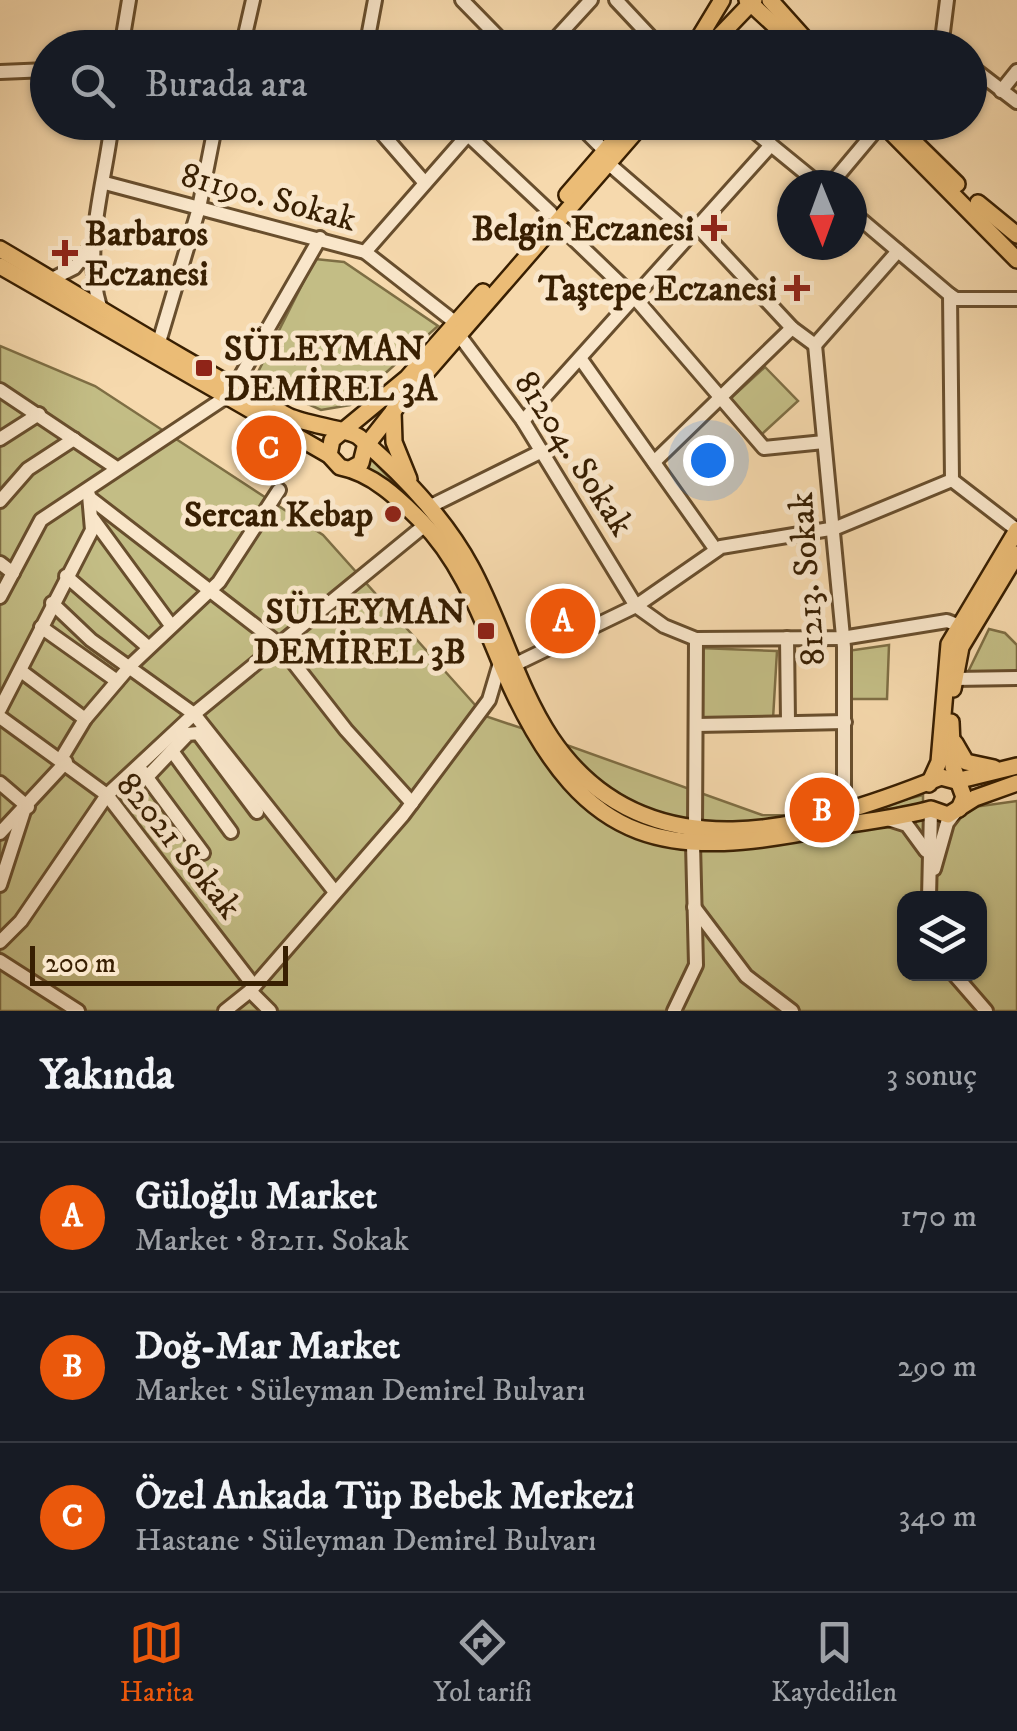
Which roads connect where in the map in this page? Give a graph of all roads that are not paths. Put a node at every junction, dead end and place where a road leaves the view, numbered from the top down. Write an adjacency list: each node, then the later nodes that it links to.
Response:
1 (129, 0): 11 (street)
2 (253, 0): 12 (street)
3 (374, 0): 13 (street)
4 (462, 0): 14 (street)
5 (591, 0): 15 (street)
6 (616, 0): 16 (street)
7 (722, 0): 17 (main road)
8 (770, 0): 20 (main road)
9 (948, 0): 21 (street)
10 (750, 1): 18 (main road); 19 (main road)
11 (125, 30)
12 (246, 30)
13 (369, 30)
14 (491, 30)
15 (564, 30)
16 (644, 30)
17 (704, 30)
18 (724, 30)
19 (780, 30)
20 (798, 30)
21 (944, 30)
22 (30, 71): 23 (street)
23 (0, 72)
24 (1017, 72): 26 (street)
25 (987, 80): 26 (street)
26 (1001, 91): 27 (street)
27 (1017, 102)
28 (110, 140): 45 (street)
29 (212, 140): 46 (street)
30 (388, 140): 44 (street)
31 (463, 140): 44 (street)
32 (473, 140): 47 (street)
33 (592, 140): 41 (street)
34 (618, 140): 41 (main road)
35 (625, 140): 41 (main road)
36 (765, 140): 40 (street)
37 (867, 140): 43 (street)
38 (898, 140): 57 (main road)
39 (914, 140): 50 (main road)
40 (771, 145): 42 (street); 49 (street)
41 (607, 157): 47 (main road); 49 (street)
42 (802, 170)
43 (842, 170)
44 (425, 182): 56 (street)
45 (105, 183): 46 (street, 81190. Sokak); 53 (street)
46 (199, 208): 51 (street, 81190. Sokak); 66 (street)
47 (554, 218): 61 (street); 65 (main road)
48 (867, 225): 55 (street)
49 (693, 230): 61 (street); 64 (street)
50 (1017, 236)
51 (320, 238): 56 (street, 81190. Sokak); 70 (street)
52 (1017, 244): 57 (main road)
53 (92, 246): 59 (street); 63 (street)
54 (0, 249): 59 (main road)
55 (898, 251): 60 (street); 67 (street)
56 (365, 252): 65 (street, 81190. Sokak)
57 (1017, 260)
58 (0, 266): 70 (main road)
59 (52, 280): 63 (main road)
60 (950, 295): 62 (street); 85 (street)
61 (635, 298): 68 (street); 71 (street)
62 (1017, 299)
63 (100, 307): 66 (main road)
64 (792, 328): 67 (street); 71 (street)
65 (458, 329): 72 (main road); 74 (street, 81204. Sokak); 75 (main road)
66 (158, 342): 70 (main road)
67 (814, 345): 78 (street, 81213. Sokak)
68 (580, 358): 74 (street); 82 (street)
69 (0, 390): 73 (street)
70 (231, 392): 75 (main road); 81 (main road); 83 (street)
71 (720, 397): 78 (street); 82 (street)
72 (393, 411): 79 (main road); 86 (main road)
73 (39, 414): 76 (street); 77 (street)
74 (523, 421): 80 (street, 81204. Sokak)
75 (340, 433): 79 (main road); 81 (main road)
76 (74, 439): 83 (street); 89 (street)
77 (0, 440)
78 (824, 442): 93 (street, 81213. Sokak)
79 (365, 447): 84 (main road); 86 (main road)
80 (542, 452): 90 (street); 103 (street, 81204. Sokak)
81 (329, 455): 84 (main road)
82 (654, 462): 95 (street)
83 (115, 467): 88 (street)
84 (350, 469): 92 (main road)
85 (952, 480): 93 (street); 94 (street)
86 (412, 487): 90 (main road)
87 (279, 490): 100 (street)
88 (89, 491): 91 (street); 98 (street); 100 (street)
89 (0, 501)
90 (429, 507): 112 (main road)
91 (93, 518): 99 (street); 104 (street)
92 (425, 524): 110 (street); 112 (main road)
93 (836, 528): 95 (street); 108 (street, 81213. Sokak)
94 (1017, 530): 106 (main road)
95 (716, 550): 103 (street)
96 (1017, 554): 106 (main road)
97 (0, 563): 98 (street)
98 (13, 573): 101 (street)
99 (66, 576): 102 (street); 111 (street)
100 (210, 589): 104 (street); 110 (street)
101 (0, 597)
102 (52, 604): 105 (street); 113 (street)
103 (636, 606): 109 (street); 112 (street)
104 (170, 624): 111 (street)
105 (41, 627): 114 (street); 117 (street)
106 (964, 627): 108 (street); 116 (main road); 133 (main road)
107 (787, 638): 108 (street); 109 (street); 124 (street)
108 (842, 638): 125 (street, 81213. Sokak)
109 (696, 639): 126 (street)
110 (278, 644): 121 (street); 136 (street)
111 (148, 647): 113 (street)
112 (508, 664): 118 (main road); 119 (street); 145 (main road)
113 (131, 666): 117 (street); 121 (street)
114 (21, 671): 120 (street); 123 (street)
115 (1017, 678): 116 (street)
116 (954, 679): 127 (main road)
117 (118, 681): 123 (street)
118 (516, 698): 119 (street); 145 (main road)
119 (490, 700): 136 (street)
120 (0, 709)
121 (194, 714): 130 (street); 151 (street)
122 (0, 717): 129 (street, 82021 Sokak)
123 (85, 719): 129 (street)
124 (788, 722): 125 (street); 126 (street)
125 (845, 722): 137 (street, 81213. Sokak)
126 (696, 725): 145 (street)
127 (951, 735): 131 (main road); 132 (main road)
128 (172, 751): 130 (street); 141 (street); 143 (street)
129 (63, 760): 135 (street, 82021 Sokak); 138 (street)
130 (143, 772): 135 (street); 146 (street)
131 (1014, 773): 132 (main road); 139 (main road)
132 (956, 781): 133 (main road); 139 (main road)
133 (931, 782): 137 (main road); 140 (main road)
134 (0, 783): 138 (street)
135 (108, 795): 153 (street); 156 (street, 82021 Sokak)
136 (412, 802): 151 (street)
137 (844, 808): 145 (main road)
138 (26, 809): 144 (street); 149 (street)
139 (959, 809): 140 (main road); 148 (street)
140 (930, 810): 142 (main road); 147 (street)
141 (257, 812)
142 (886, 818): 145 (main road); 147 (street)
143 (231, 832)
144 (0, 833)
145 (694, 837): 152 (street)
146 (203, 852)
147 (928, 858): 148 (street)
148 (928, 873): 150 (street)
149 (0, 885)
150 (929, 891)
151 (334, 892): 156 (street)
152 (693, 905): 160 (street); 161 (street)
153 (0, 942)
154 (0, 961): 157 (street)
155 (960, 981): 162 (street)
156 (252, 988): 158 (street); 159 (street, 82021 Sokak)
157 (78, 1011)
158 (225, 1011)
159 (270, 1011)
160 (674, 1011)
161 (792, 1011)
162 (986, 1011)

